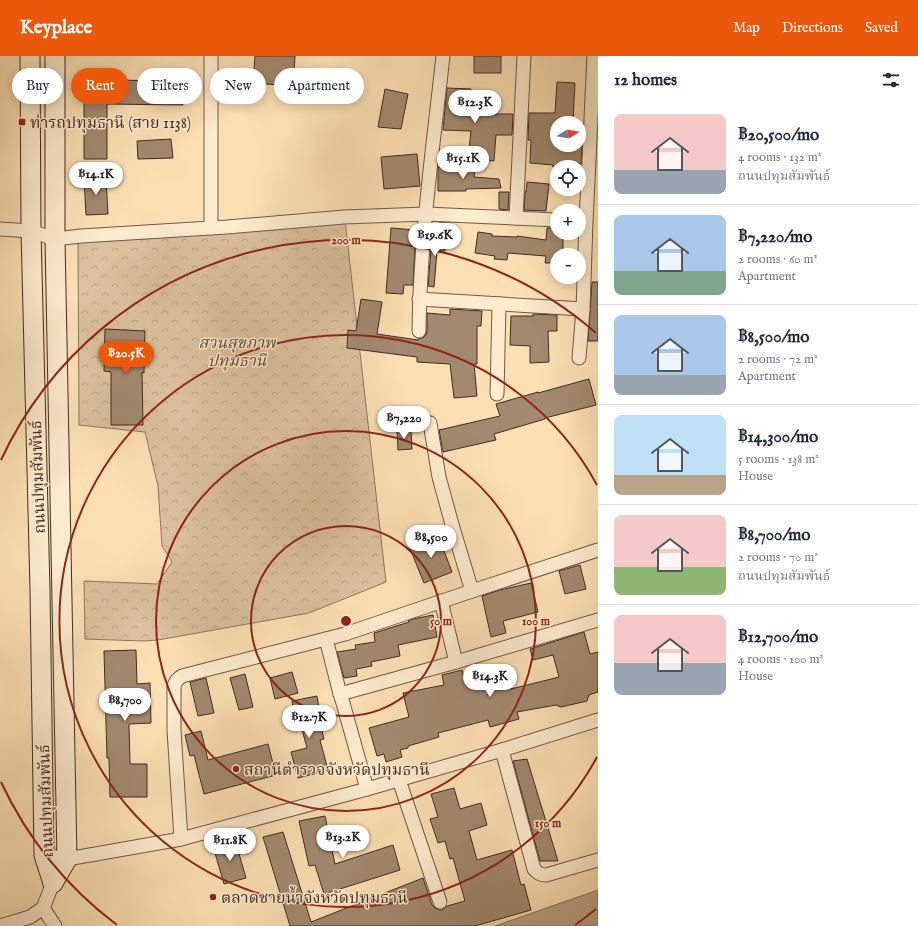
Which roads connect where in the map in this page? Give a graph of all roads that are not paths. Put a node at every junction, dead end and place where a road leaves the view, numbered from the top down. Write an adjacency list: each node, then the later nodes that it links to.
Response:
1 (30, 56): 13 (street, ถนนปทุมสัมพันธ์)
2 (54, 56): 14 (street, ถนนปทุมสัมพันธ์)
3 (211, 56): 11 (street)
4 (443, 56): 8 (street)
5 (524, 56): 9 (street)
6 (594, 56): 7 (street)
7 (583, 204)
8 (426, 214): 9 (street); 11 (street); 16 (street)
9 (516, 218): 10 (street)
10 (550, 220)
11 (211, 228): 14 (street)
12 (0, 229): 13 (street)
13 (31, 231): 14 (street); 35 (street, ถนนปทุมสัมพันธ์)
14 (56, 239): 36 (street, ถนนปทุมสัมพันธ์)
15 (582, 240): 18 (street)
16 (419, 299): 17 (street); 19 (street)
17 (499, 304): 18 (street); 21 (street)
18 (583, 309): 20 (street)
19 (419, 331)
20 (579, 358)
21 (497, 394)
22 (430, 423): 24 (street)
23 (598, 550): 24 (street)
24 (472, 591): 25 (street)
25 (441, 601): 27 (street); 28 (street)
26 (598, 620): 28 (street)
27 (326, 639): 29 (street); 34 (street)
28 (456, 662): 29 (street)
29 (340, 694): 33 (street)
30 (598, 720): 31 (street)
31 (502, 750): 32 (street); 37 (street)
32 (399, 780): 33 (street); 39 (street)
33 (367, 789): 34 (street)
34 (181, 839): 36 (street)
35 (44, 855): 36 (street); 38 (street, ถนนปทุมสัมพันธ์)
36 (67, 859): 38 (street, ถนนปทุมสัมพันธ์)
37 (598, 860)
38 (53, 883): 40 (street)
39 (440, 902)
40 (43, 908): 41 (street); 42 (street)
41 (0, 926)
42 (55, 926)

